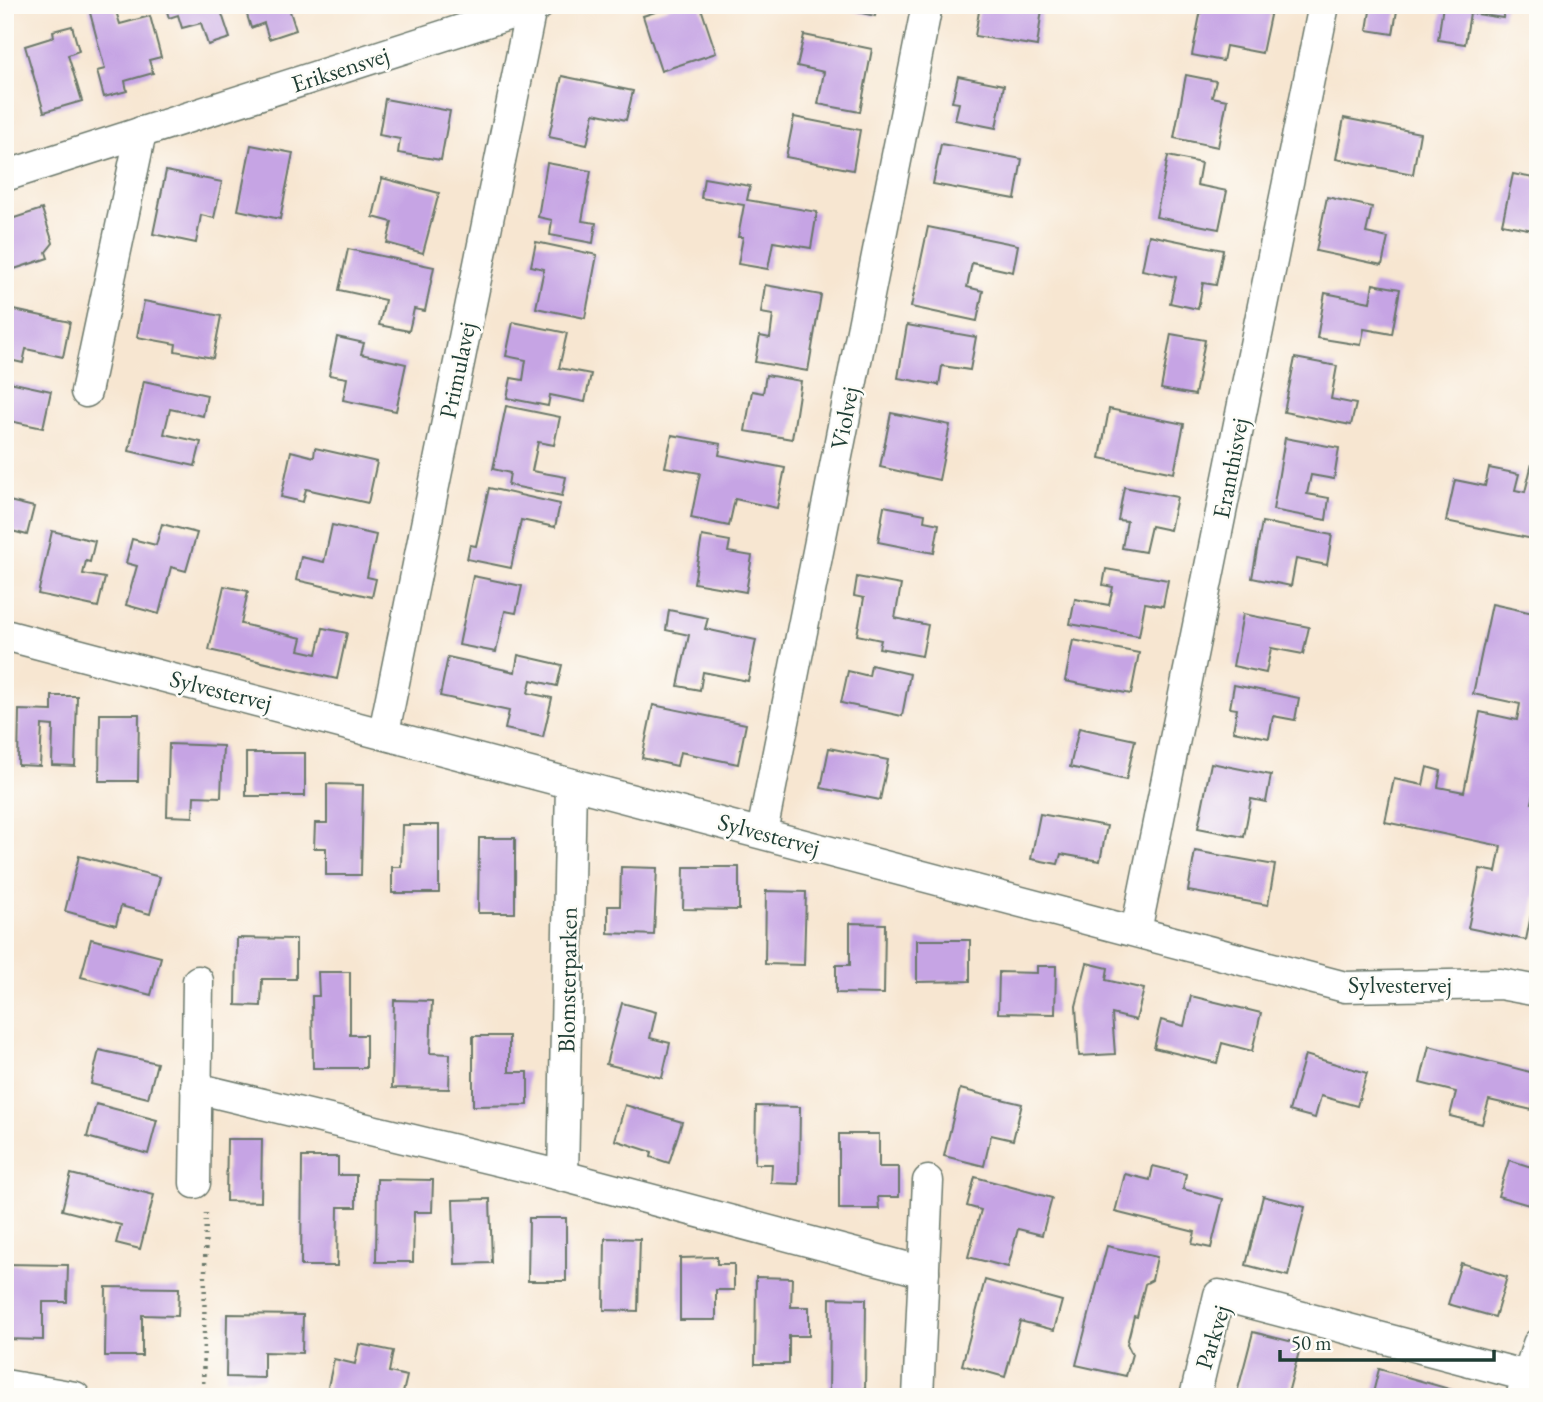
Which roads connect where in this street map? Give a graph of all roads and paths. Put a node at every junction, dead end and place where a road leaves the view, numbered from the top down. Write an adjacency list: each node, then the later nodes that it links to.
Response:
1 (927, 5): 10 (street, Violvej)
2 (1324, 5): 11 (street, Eranthisvej)
3 (535, 6): 4 (street, Eriksensvej); 8 (street, Primulavej)
4 (141, 132): 5 (street, Eriksensvej); 6 (street)
5 (5, 176)
6 (86, 392)
7 (5, 635): 8 (street, Sylvestervej)
8 (383, 732): 9 (street, Sylvestervej)
9 (571, 784): 10 (street, Sylvestervej); 15 (street, Blomsterparken)
10 (762, 832): 11 (street, Sylvestervej)
11 (1136, 931): 13 (street, Sylvestervej)
12 (198, 981): 14 (street)
13 (1538, 990)
14 (196, 1088): 15 (street); 17 (street)
15 (563, 1176): 18 (street)
16 (928, 1181): 18 (street)
17 (195, 1184): 24 (path)
18 (924, 1272): 25 (street)
19 (1538, 1344): 21 (street, Parkvej)
20 (5, 1385): 23 (street)
21 (1524, 1386): 22 (street, Parkvej)
22 (1195, 1396)
23 (75, 1397)
24 (203, 1397)
25 (918, 1397)

